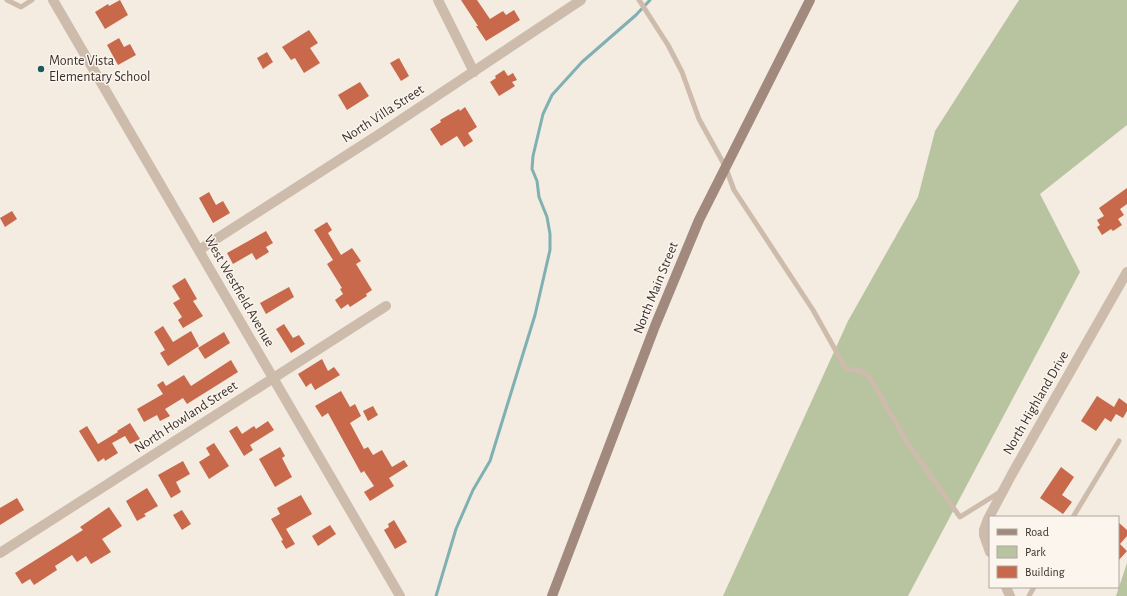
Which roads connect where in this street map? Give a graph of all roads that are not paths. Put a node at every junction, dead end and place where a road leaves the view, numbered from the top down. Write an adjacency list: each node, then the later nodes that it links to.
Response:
1 (7, 0): 2 (lane)
2 (32, 0)
3 (53, 0): 10 (street, West Westfield Avenue)
4 (438, 0): 8 (street)
5 (581, 0): 8 (street, North Villa Street)
6 (639, 0): 9 (lane)
7 (810, 0): 9 (main road, North Main Street)
8 (474, 72): 10 (street, North Villa Street)
9 (725, 166): 15 (lane); 22 (main road, North Main Street)
10 (199, 250): 13 (street, West Westfield Avenue)
11 (1127, 272): 15 (street, North Highland Drive)
12 (386, 306): 13 (street, North Howland Street)
13 (273, 378): 20 (street, North Howland Street); 21 (street, West Westfield Avenue)
14 (1119, 440): 18 (lane)
15 (1004, 489): 17 (street, North Highland Drive)
16 (989, 516): 19 (street, North Highland Drive)
17 (989, 516)
18 (1074, 516)
19 (989, 549)
20 (0, 553)
21 (399, 595)
22 (552, 596)

